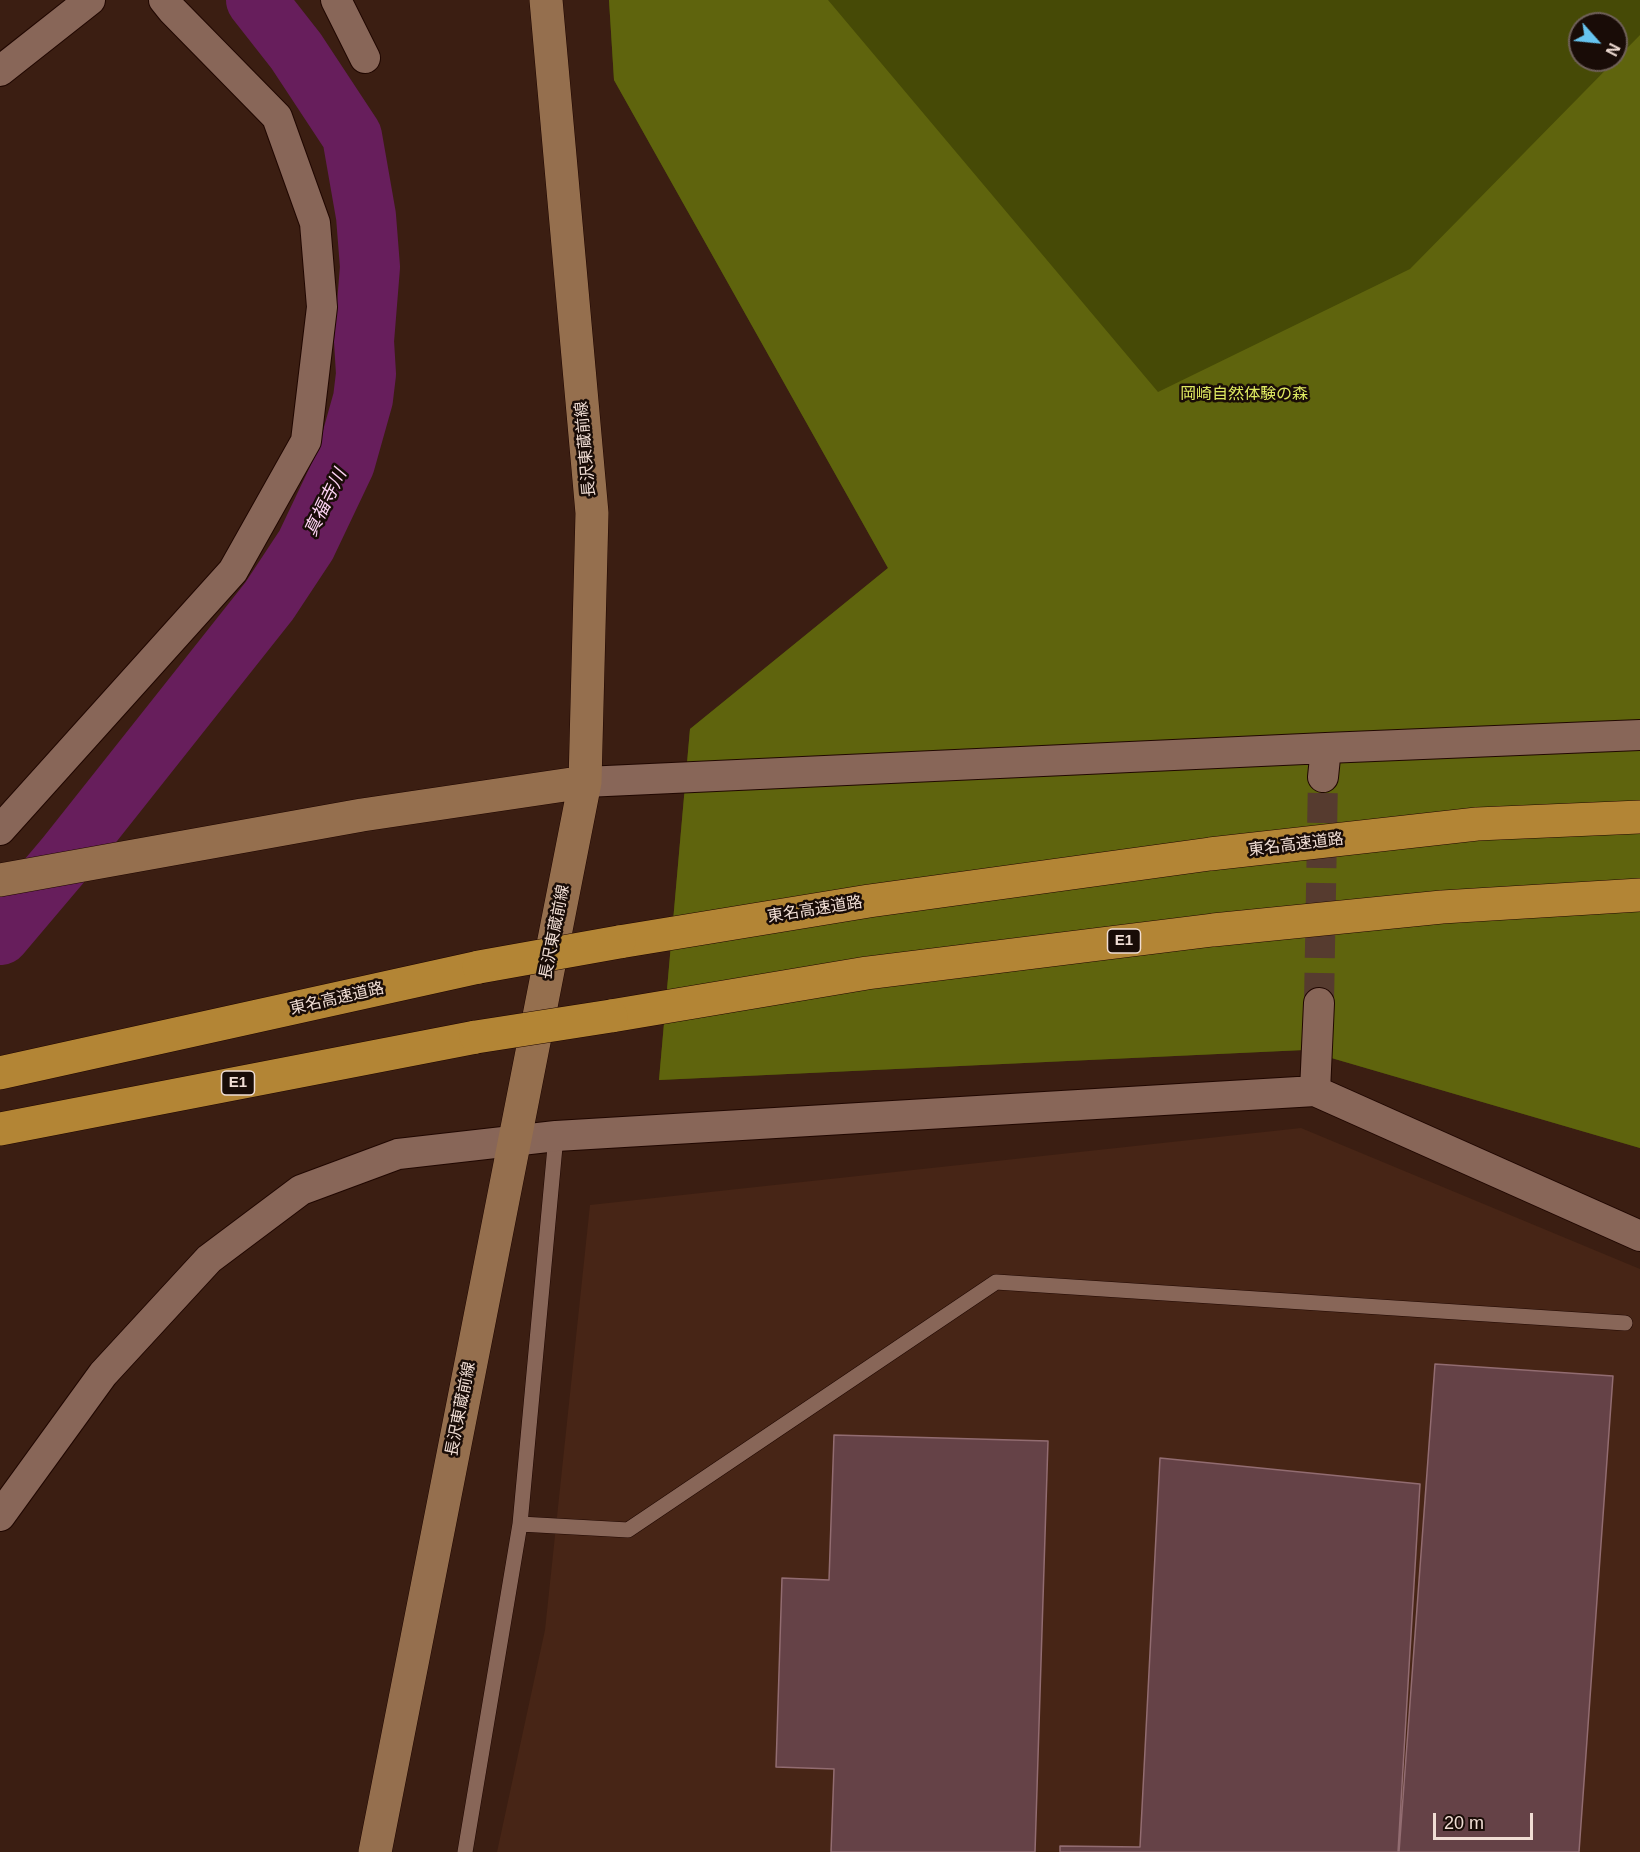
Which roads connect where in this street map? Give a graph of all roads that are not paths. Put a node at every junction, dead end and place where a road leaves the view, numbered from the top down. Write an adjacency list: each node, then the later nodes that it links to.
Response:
1 (90, 0): 6 (street)
2 (164, 0): 12 (street)
3 (336, 0): 5 (street)
4 (546, 0): 10 (main road, 長沢東蔵前線)
5 (365, 58)
6 (0, 71)
7 (1640, 735): 8 (street)
8 (1326, 748): 9 (street); 10 (street)
9 (1323, 777)
10 (585, 782): 13 (main road); 20 (main road, 長沢東蔵前線)
11 (1640, 817): 16 (highway, 東名高速道路, bridge)
12 (0, 830)
13 (0, 880)
14 (1640, 895): 18 (highway, E1, bridge)
15 (1319, 1003): 17 (street)
16 (0, 1073)
17 (1315, 1091): 19 (street); 21 (street)
18 (0, 1130)
19 (556, 1136): 20 (street); 24 (lane)
20 (513, 1141): 23 (street); 25 (main road, 長沢東蔵前線)
21 (1640, 1236)
22 (1624, 1323): 24 (lane)
23 (0, 1516)
24 (520, 1524): 26 (lane)
25 (375, 1852)
26 (465, 1852)

